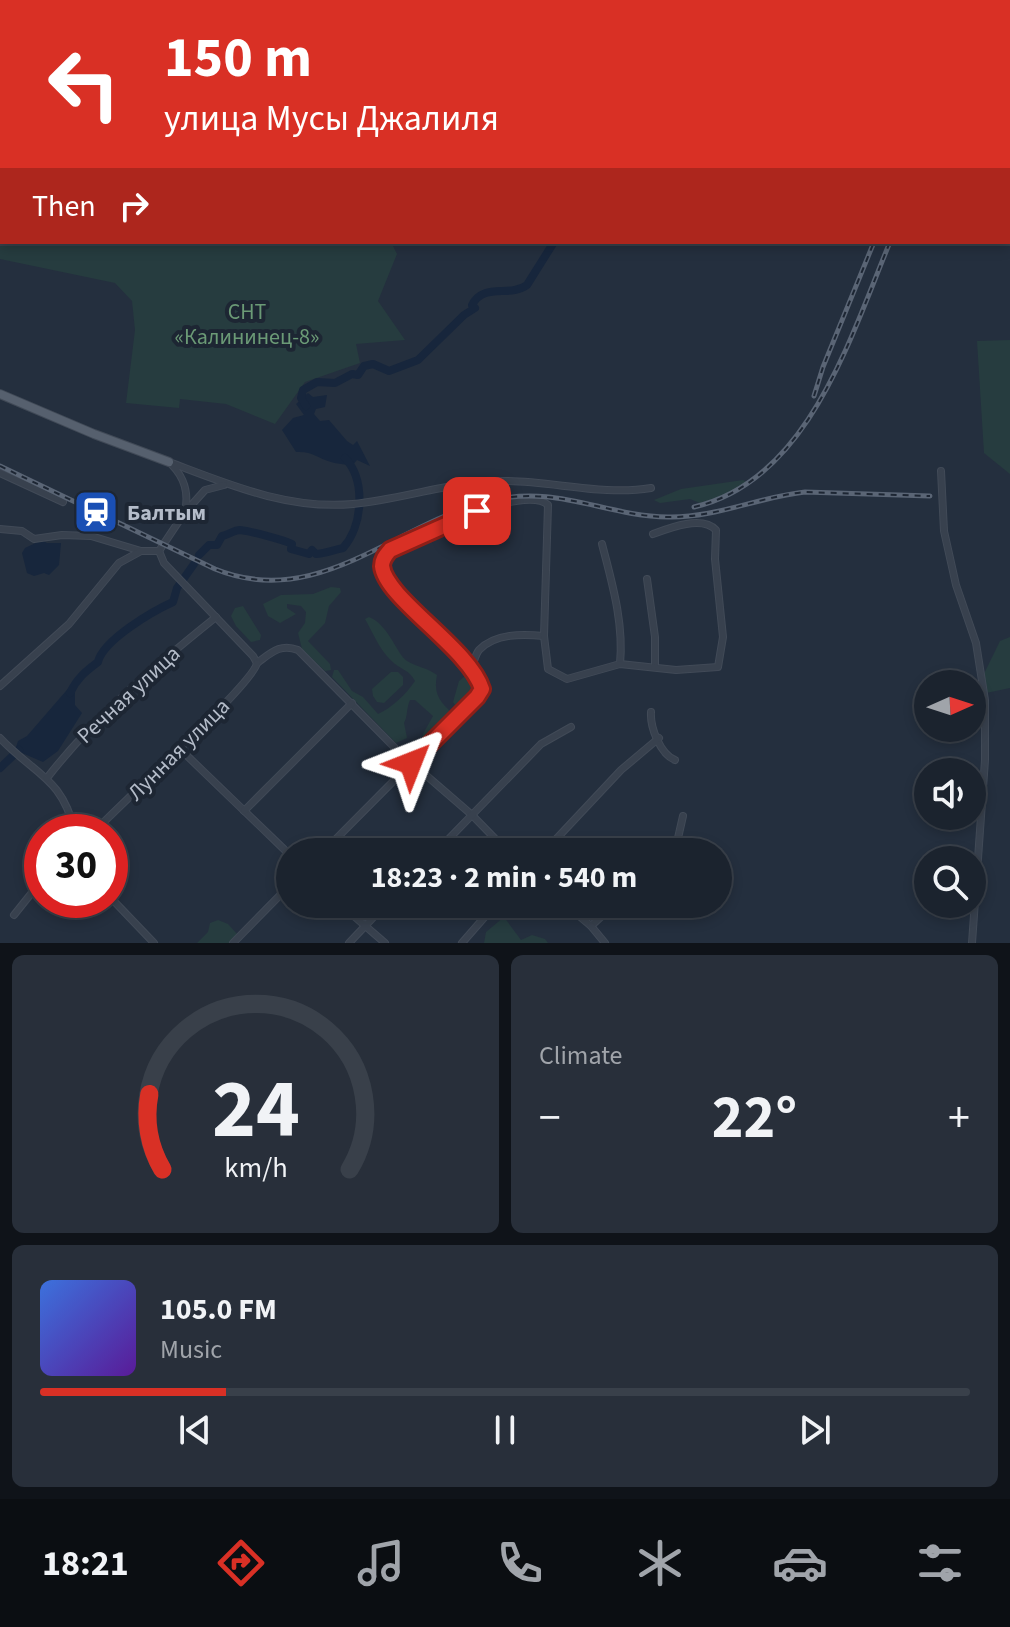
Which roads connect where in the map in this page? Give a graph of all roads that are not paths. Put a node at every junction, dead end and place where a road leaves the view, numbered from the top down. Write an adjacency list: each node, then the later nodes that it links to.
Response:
1 (0, 394): 2 (main road)
2 (169, 462): 5 (street); 8 (street)
3 (941, 471): 59 (street)
4 (0, 473): 7 (street)
5 (232, 486): 6 (street); 8 (street)
6 (651, 488)
7 (63, 502)
8 (185, 512): 13 (street)
9 (0, 529): 12 (street)
10 (653, 534): 19 (street)
11 (602, 544): 18 (street)
12 (141, 551): 13 (street); 21 (street)
13 (159, 551): 15 (street)
14 (647, 579): 19 (street)
15 (216, 617): 17 (street); 30 (street, Речная улица)
16 (544, 636): 18 (street); 20 (street); 20 (street)
17 (257, 663): 22 (street); 27 (street, Лунная улица)
18 (620, 664): 19 (street)
19 (655, 666)
20 (471, 668): 29 (street)
21 (0, 686)
22 (352, 703): 29 (street); 31 (street)
23 (651, 712): 26 (street)
24 (571, 727): 34 (street)
25 (0, 738): 30 (street)
26 (659, 738): 28 (street); 39 (street)
27 (179, 748): 31 (street); 33 (street, Лунная улица)
28 (675, 760)
29 (411, 763): 34 (street); 36 (street)
30 (47, 778): 32 (street)
31 (244, 811): 41 (street)
32 (69, 814)
33 (112, 814)
34 (472, 815): 37 (street); 38 (street)
35 (683, 816): 40 (street)
36 (337, 838)
37 (450, 838)
38 (494, 838)
39 (557, 838)
40 (678, 838)
41 (276, 842)
42 (276, 899): 54 (street)
43 (24, 902): 44 (street)
44 (14, 915)
45 (128, 916): 53 (street)
46 (356, 918): 51 (street)
47 (373, 918): 51 (street)
48 (484, 918): 57 (street)
49 (580, 918): 52 (street)
50 (598, 918): 52 (street)
51 (365, 926): 55 (street); 56 (street)
52 (589, 926): 58 (street)
53 (154, 943)
54 (233, 943)
55 (349, 943)
56 (385, 943)
57 (462, 943)
58 (605, 943)
59 (972, 943)

